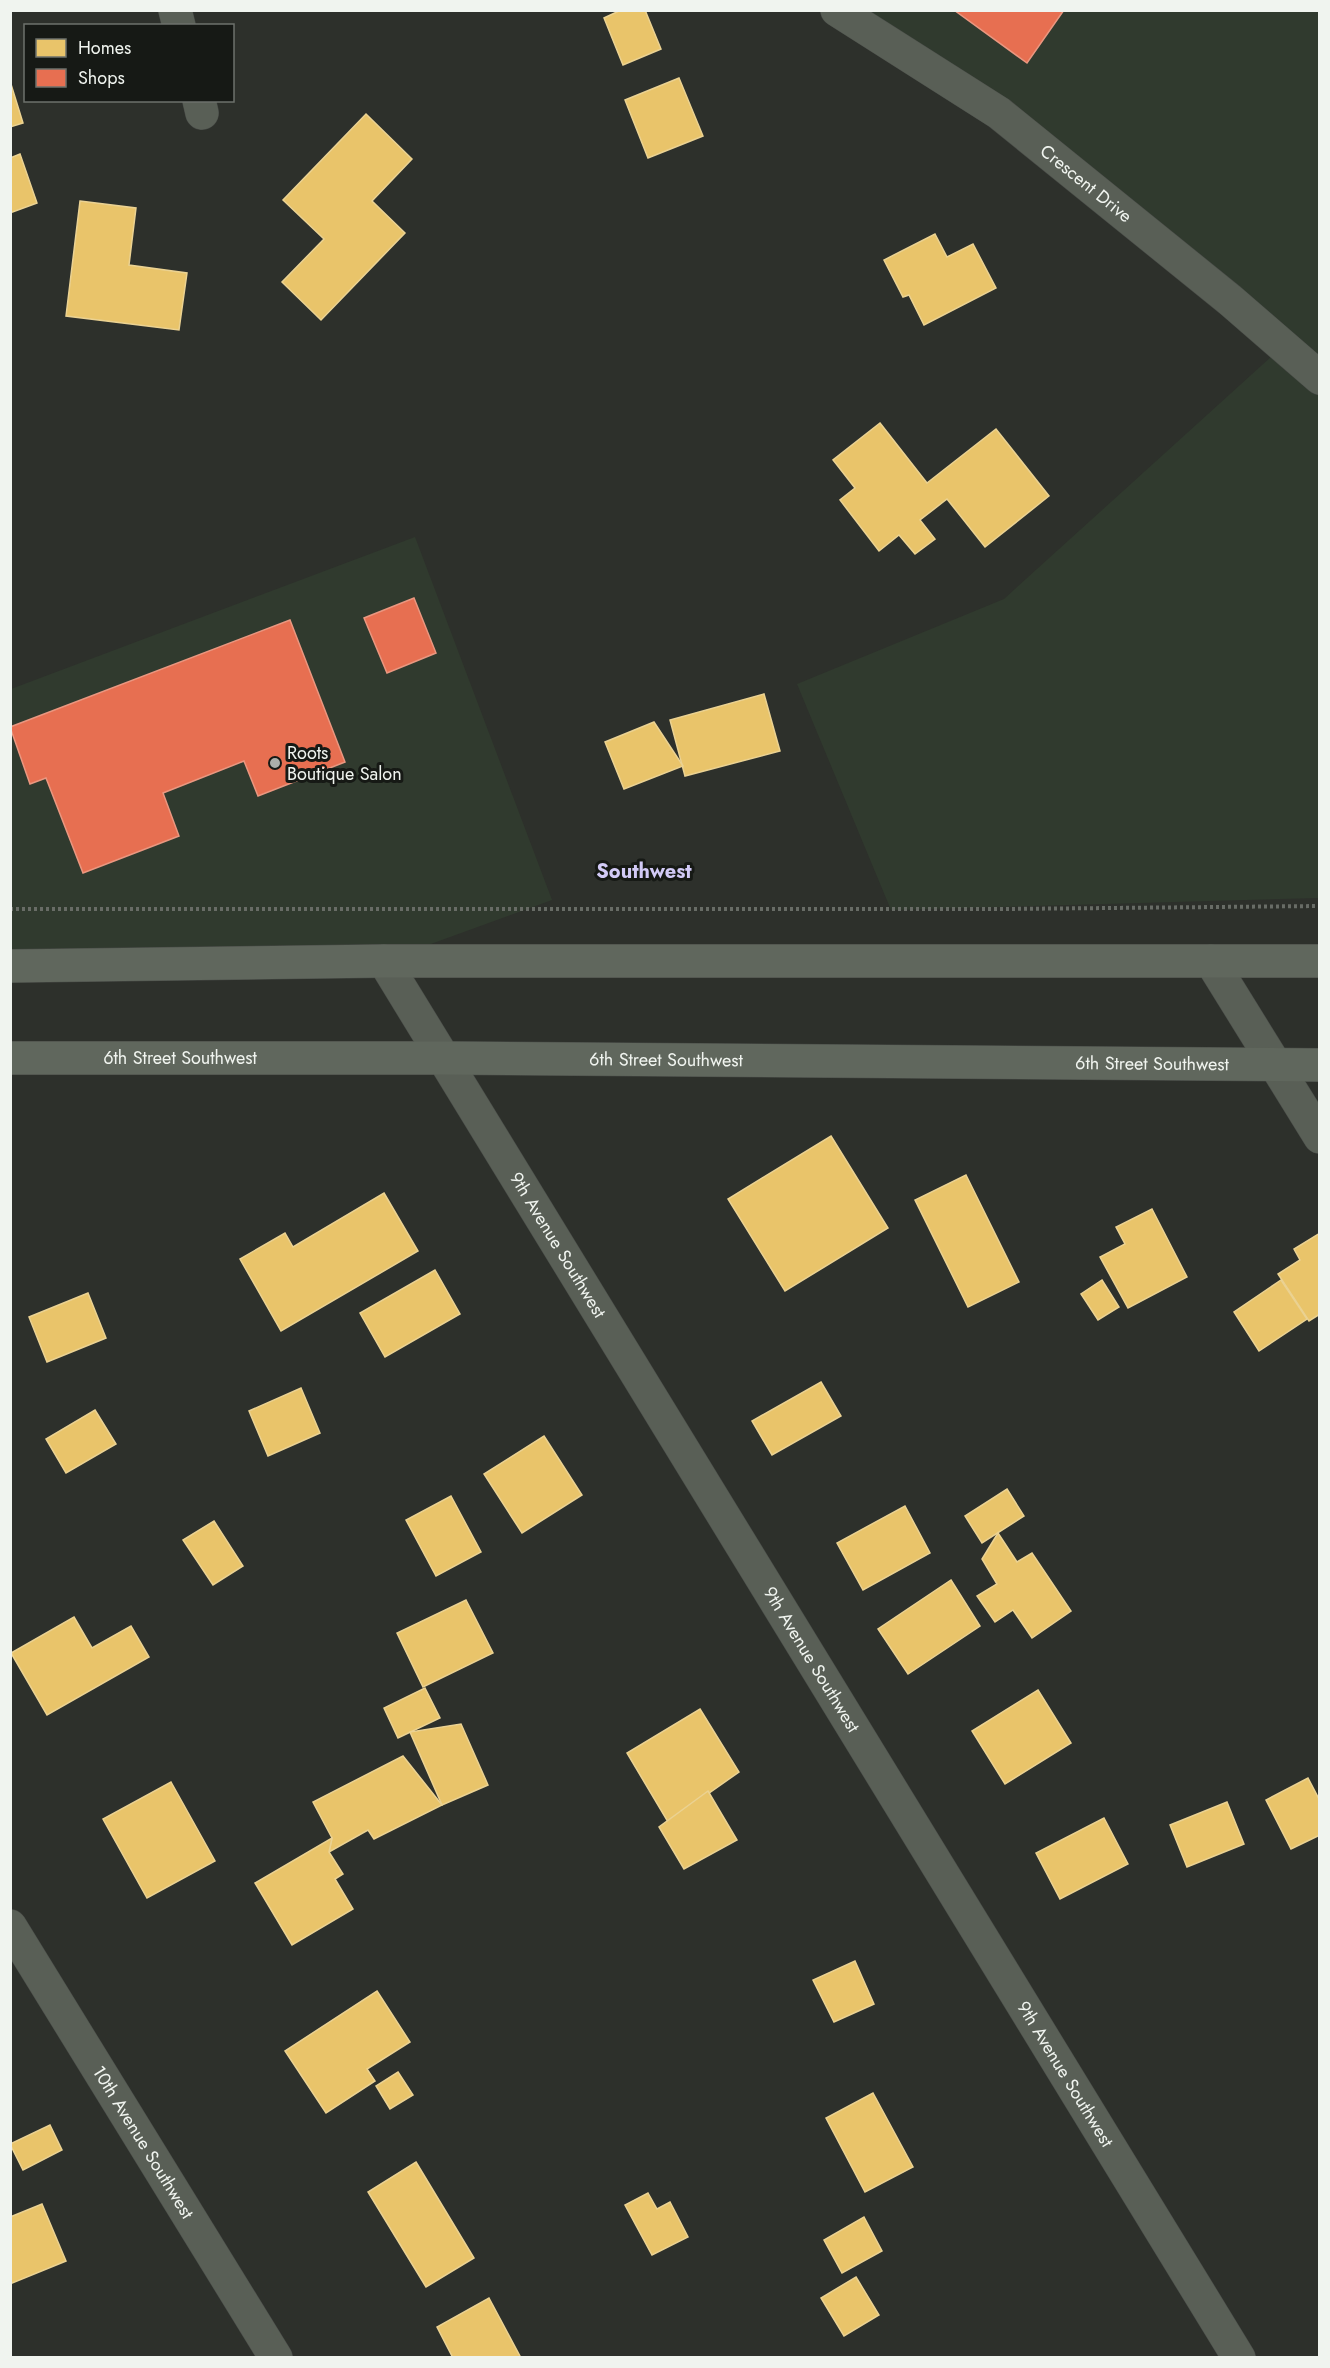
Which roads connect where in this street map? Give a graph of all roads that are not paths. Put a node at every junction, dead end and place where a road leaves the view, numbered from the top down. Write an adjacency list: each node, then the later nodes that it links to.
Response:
1 (837, 10): 2 (street, Crescent Drive)
2 (1320, 378)
3 (384, 961): 4 (main road); 6 (main road); 8 (street, 9th Avenue Southwest)
4 (1211, 961): 5 (main road); 10 (street)
5 (1320, 961)
6 (10, 966)
7 (10, 1058): 8 (main road, 6th Street Southwest)
8 (442, 1058): 10 (main road, 6th Street Southwest); 14 (street, 9th Avenue Southwest)
9 (1320, 1065): 10 (main road, 6th Street Southwest)
10 (1274, 1067): 11 (street)
11 (1320, 1137)
12 (10, 1926): 13 (street, 10th Avenue Southwest)
13 (276, 2358)
14 (1239, 2358)

